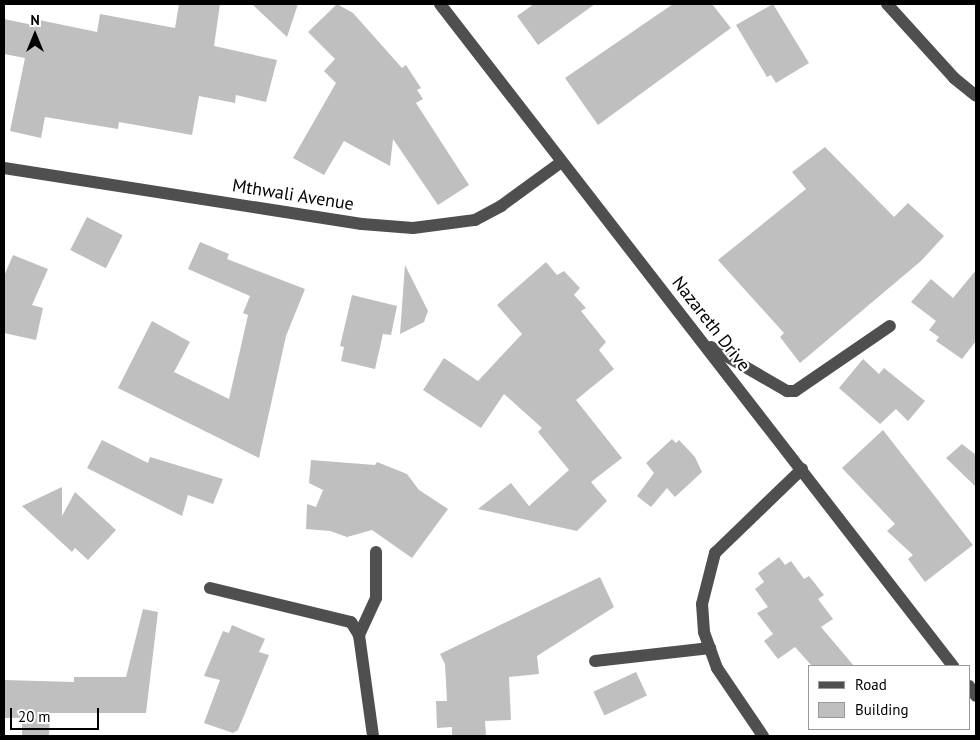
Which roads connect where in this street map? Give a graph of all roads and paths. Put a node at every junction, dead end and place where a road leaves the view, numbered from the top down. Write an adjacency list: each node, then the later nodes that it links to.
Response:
1 (440, 4): 4 (street, Nazareth Drive)
2 (887, 4): 3 (street)
3 (976, 96)
4 (560, 162): 5 (street, Mthwali Avenue); 7 (street, Nazareth Drive)
5 (4, 168)
6 (890, 326): 7 (street)
7 (705, 343): 8 (street, Nazareth Drive)
8 (802, 469): 12 (street); 14 (street, Nazareth Drive)
9 (376, 552): 11 (street)
10 (210, 588): 11 (street)
11 (359, 635): 15 (street)
12 (710, 648): 13 (street); 16 (street)
13 (595, 661)
14 (952, 665)
15 (372, 736)
16 (763, 736)

